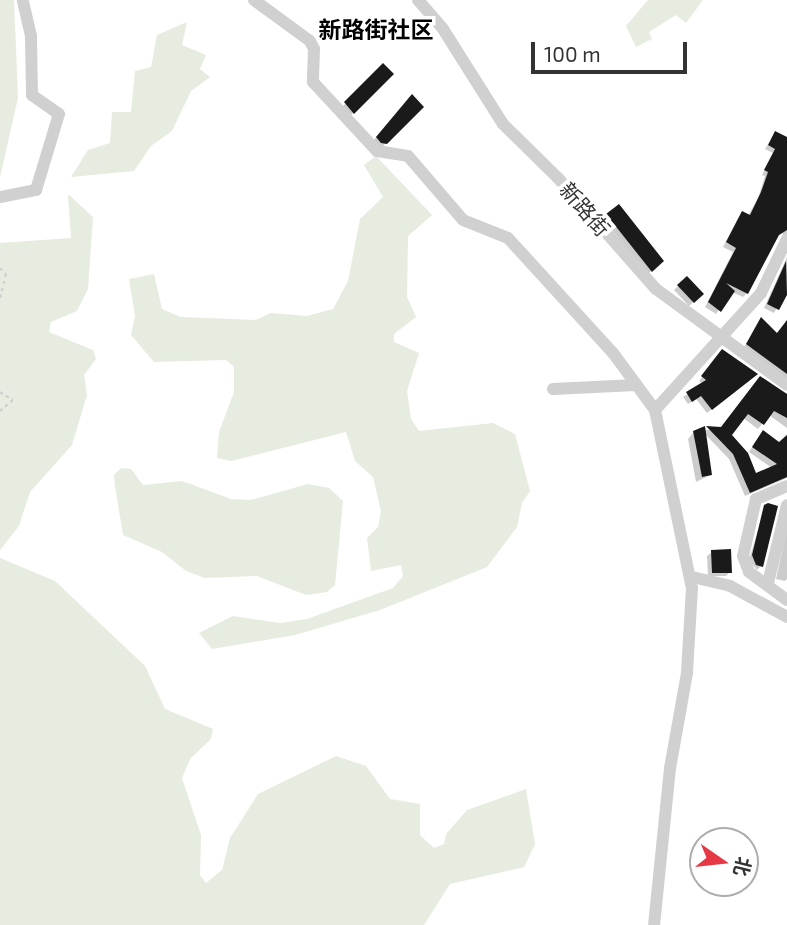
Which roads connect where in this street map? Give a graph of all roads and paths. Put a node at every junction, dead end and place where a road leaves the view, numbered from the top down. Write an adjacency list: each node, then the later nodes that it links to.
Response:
1 (23, 0): 4 (street)
2 (254, 0): 9 (street)
3 (420, 1): 8 (street, 新路街)
4 (0, 197)
5 (787, 239): 8 (street)
6 (0, 268): 7 (path)
7 (0, 298)
8 (718, 337): 10 (street, 新路街); 13 (street)
9 (636, 385): 11 (street); 13 (street)
10 (787, 385)
11 (553, 389)
12 (0, 392): 14 (path)
13 (654, 410): 17 (street)
14 (0, 411)
15 (787, 486): 18 (street)
16 (787, 505): 18 (street)
17 (692, 577): 20 (street); 21 (street)
18 (768, 583): 19 (street)
19 (787, 600)
20 (787, 617)
21 (654, 925)

